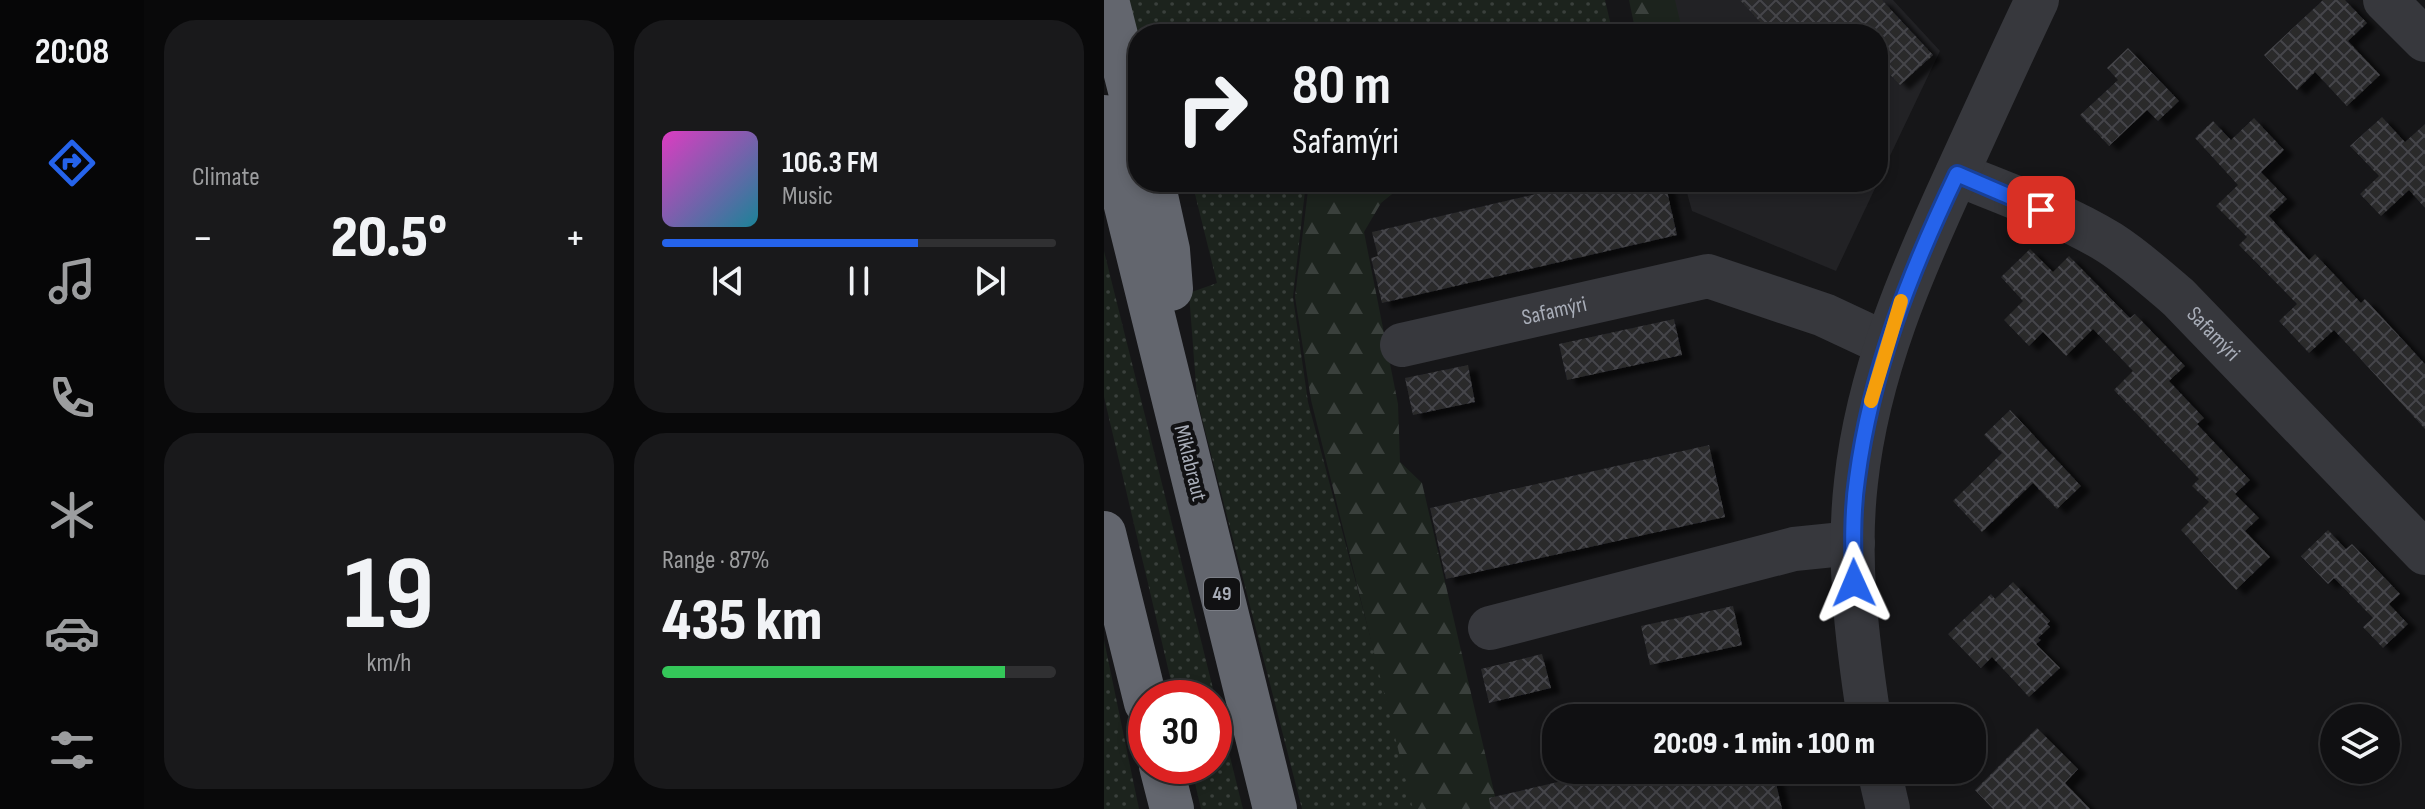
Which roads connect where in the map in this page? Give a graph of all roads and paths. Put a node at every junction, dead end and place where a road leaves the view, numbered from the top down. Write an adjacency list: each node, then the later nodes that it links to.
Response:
1 (1107, 0): 5 (highway)
2 (2037, 0): 7 (street)
3 (2385, 0): 4 (street)
4 (2425, 40)
5 (1128, 83)
6 (1104, 117): 11 (highway, Miklabraut / 49)
7 (1957, 174): 9 (street); 14 (street, Safamýri)
8 (1155, 192): 11 (highway)
9 (1886, 344): 10 (street, Safamýri); 13 (street)
10 (1402, 345)
11 (1169, 379): 21 (highway, Miklabraut / 49)
12 (1104, 533): 16 (highway)
13 (1853, 543): 15 (street); 17 (street)
14 (2425, 553)
15 (1490, 628)
16 (1140, 680)
17 (1867, 704)
18 (1166, 784): 20 (highway)
19 (1882, 784): 22 (street)
20 (1172, 809)
21 (1275, 809)
22 (1888, 809)

